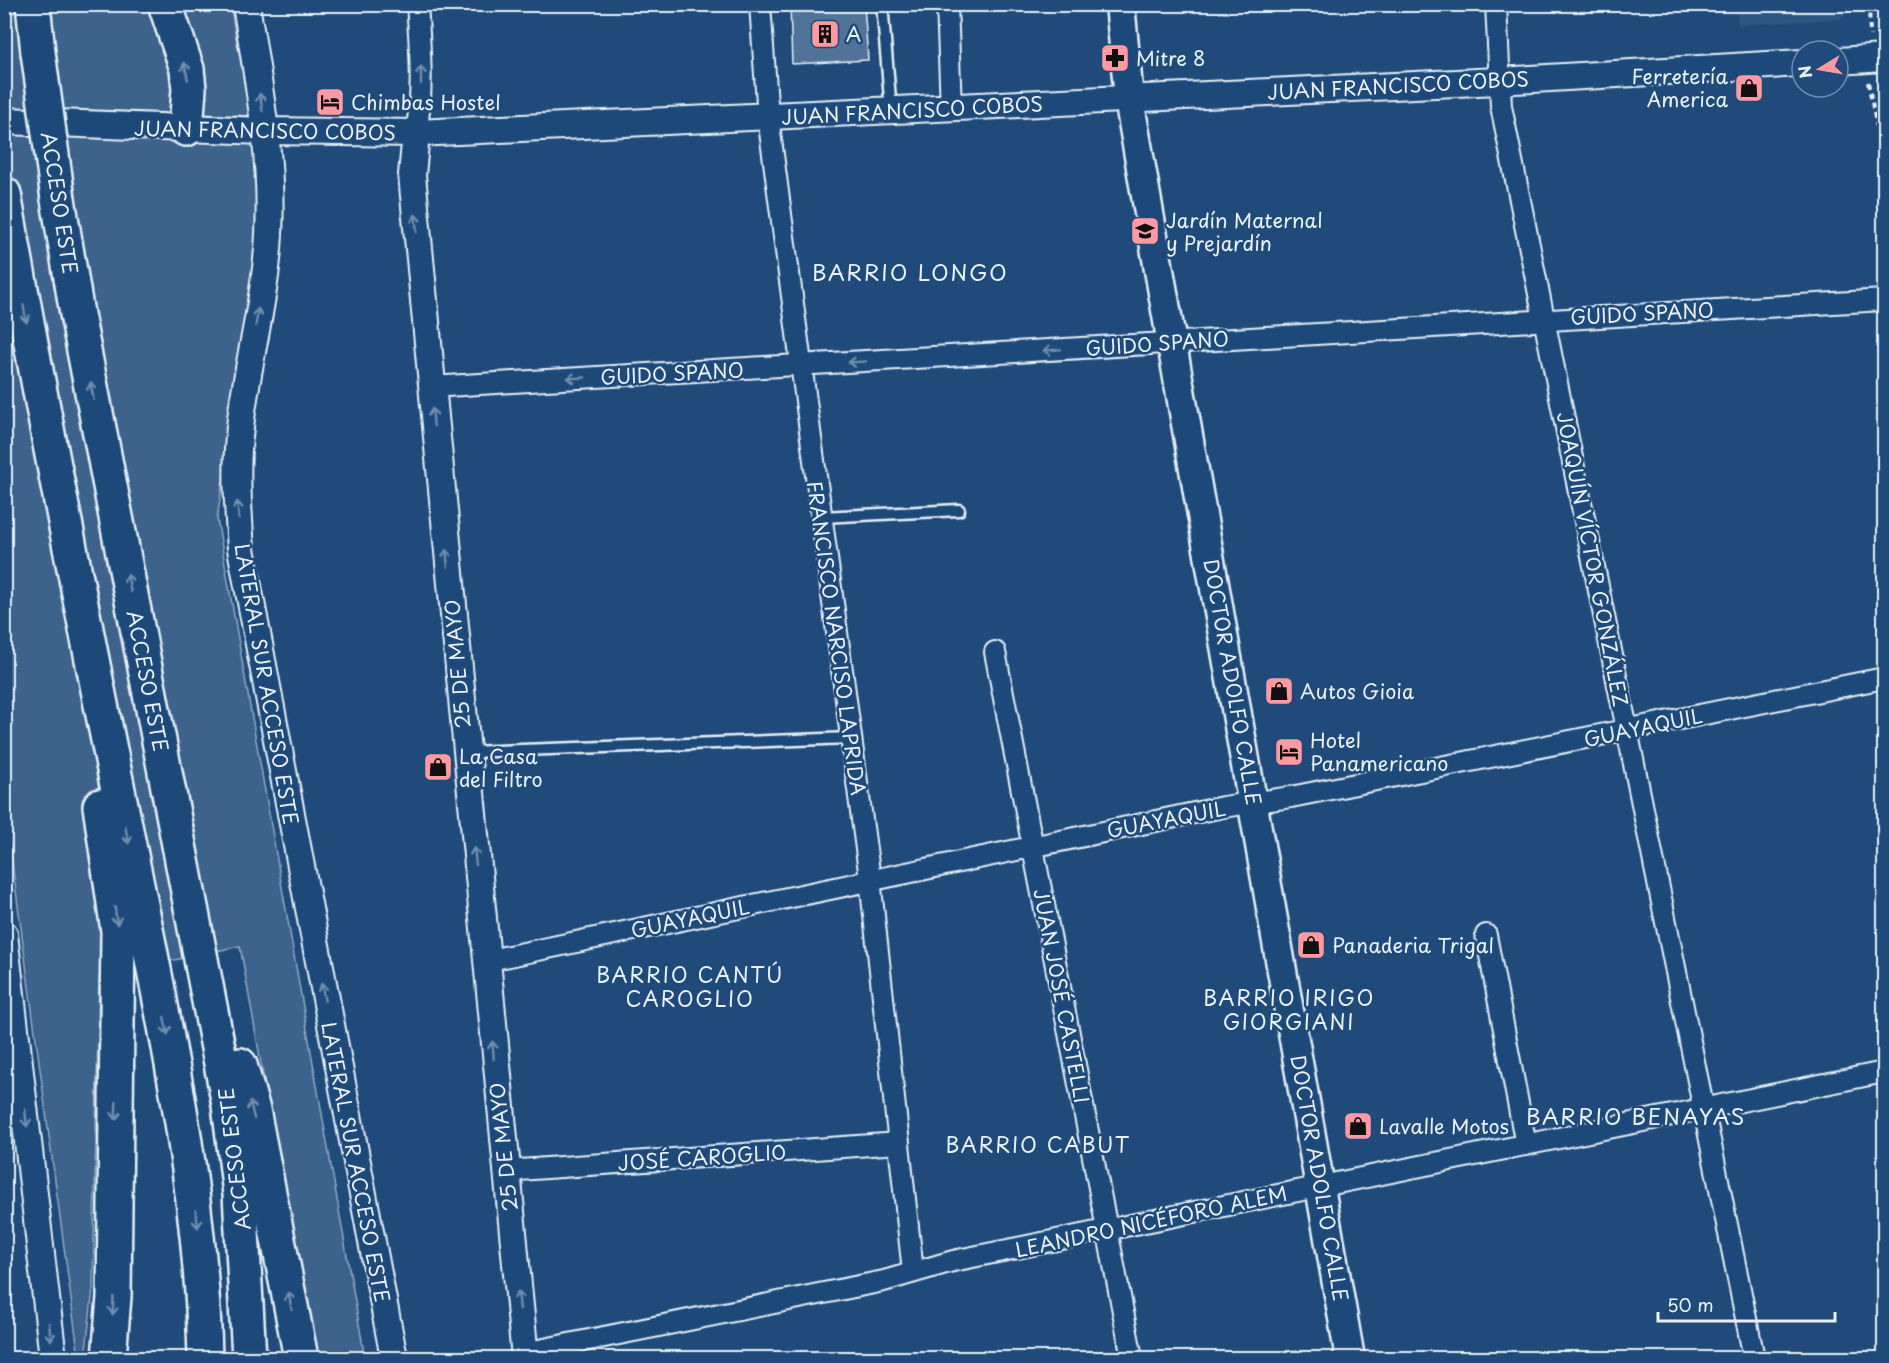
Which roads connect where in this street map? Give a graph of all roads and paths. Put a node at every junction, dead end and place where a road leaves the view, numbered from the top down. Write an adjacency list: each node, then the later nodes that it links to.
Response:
1 (33, 4): 38 (highway, ACCESO ESTE, one-way to 1, bridge)
2 (165, 4): 19 (highway, one-way to 2)
3 (246, 4): 20 (street, LATERAL SUR ACCESO ESTE, one-way to 3)
4 (417, 4): 21 (street, 25 DE MAYO, one-way to 4)
5 (760, 4): 17 (street, FRANCISCO NARCISO LAPRIDA)
6 (882, 4): 16 (lane)
7 (947, 4): 15 (street)
8 (1120, 4): 14 (main road, DOCTOR ADOLFO CALLE)
9 (1496, 4): 13 (street, JOAQUÍN VÍCTOR GONZÁLEZ)
10 (1884, 58): 11 (street)
11 (1850, 60)
12 (1790, 64): 13 (street, JUAN FRANCISCO COBOS)
13 (1498, 81): 14 (street, JUAN FRANCISCO COBOS); 24 (street, JOAQUÍN VÍCTOR GONZÁLEZ)
14 (1129, 99): 15 (street, JUAN FRANCISCO COBOS); 25 (main road, DOCTOR ADOLFO CALLE)
15 (951, 108): 16 (street, JUAN FRANCISCO COBOS)
16 (891, 111): 17 (street, JUAN FRANCISCO COBOS)
17 (768, 117): 21 (street, JUAN FRANCISCO COBOS); 26 (street, FRANCISCO NARCISO LAPRIDA)
18 (13, 122): 19 (street, JUAN FRANCISCO COBOS)
19 (186, 129): 20 (street, JUAN FRANCISCO COBOS)
20 (266, 131): 21 (street, JUAN FRANCISCO COBOS); 58 (street, LATERAL SUR ACCESO ESTE, one-way to 20)
21 (416, 133): 27 (street, 25 DE MAYO, one-way to 21)
22 (4, 194): 28 (highway, one-way to 28)
23 (1884, 300): 24 (street, GUIDO SPANO)
24 (1544, 318): 25 (street, GUIDO SPANO); 33 (street, JOAQUÍN VÍCTOR GONZÁLEZ)
25 (1173, 342): 26 (street, GUIDO SPANO, one-way to 26); 36 (main road, DOCTOR ADOLFO CALLE)
26 (801, 365): 27 (street, GUIDO SPANO, one-way to 27); 30 (street, FRANCISCO NARCISO LAPRIDA)
27 (430, 387): 35 (street, 25 DE MAYO, one-way to 27)
28 (48, 442): 54 (highway, one-way to 54); 55 (highway, one-way to 55)
29 (959, 510): 30 (lane)
30 (822, 517): 34 (street, FRANCISCO NARCISO LAPRIDA)
31 (994, 652): 37 (street, JUAN JOSÉ CASTELLI)
32 (1884, 678): 33 (street, GUAYAQUIL)
33 (1628, 731): 36 (street, GUAYAQUIL); 45 (street, JOAQUÍN VÍCTOR GONZÁLEZ)
34 (851, 738): 35 (lane); 39 (street, FRANCISCO NARCISO LAPRIDA)
35 (465, 752): 42 (street, 25 DE MAYO, one-way to 35)
36 (1254, 802): 37 (street, GUAYAQUIL); 49 (main road, DOCTOR ADOLFO CALLE)
37 (1032, 846): 39 (street, GUAYAQUIL); 50 (street, JUAN JOSÉ CASTELLI)
38 (183, 867): 56 (highway, ACCESO ESTE); 57 (highway, one-way to 38)
39 (870, 879): 42 (street, GUAYAQUIL); 46 (street, FRANCISCO NARCISO LAPRIDA)
40 (4, 934): 43 (street)
41 (1486, 935): 47 (street)
42 (485, 962): 48 (street, 25 DE MAYO, one-way to 42)
43 (11, 1045): 53 (street, one-way to 53)
44 (1884, 1072): 45 (street, LEANDRO NICÉFORO ALEM)
45 (1705, 1109): 47 (street, LEANDRO NICÉFORO ALEM); 61 (street, JOAQUÍN VÍCTOR GONZÁLEZ)
46 (899, 1143): 48 (street, JOSÉ CAROGLIO); 51 (street, FRANCISCO NARCISO LAPRIDA)
47 (1526, 1145): 49 (street, LEANDRO NICÉFORO ALEM)
48 (505, 1171): 52 (street, 25 DE MAYO, one-way to 48)
49 (1322, 1186): 50 (street, LEANDRO NICÉFORO ALEM); 60 (main road, DOCTOR ADOLFO CALLE)
50 (1107, 1230): 51 (street, LEANDRO NICÉFORO ALEM); 59 (street, JUAN JOSÉ CASTELLI)
51 (913, 1272): 52 (street, LEANDRO NICÉFORO ALEM)
52 (524, 1356)
53 (53, 1359)
54 (109, 1359)
55 (205, 1359)
56 (249, 1359)
57 (301, 1359)
58 (393, 1359)
59 (1132, 1359)
60 (1350, 1359)
61 (1754, 1359)

